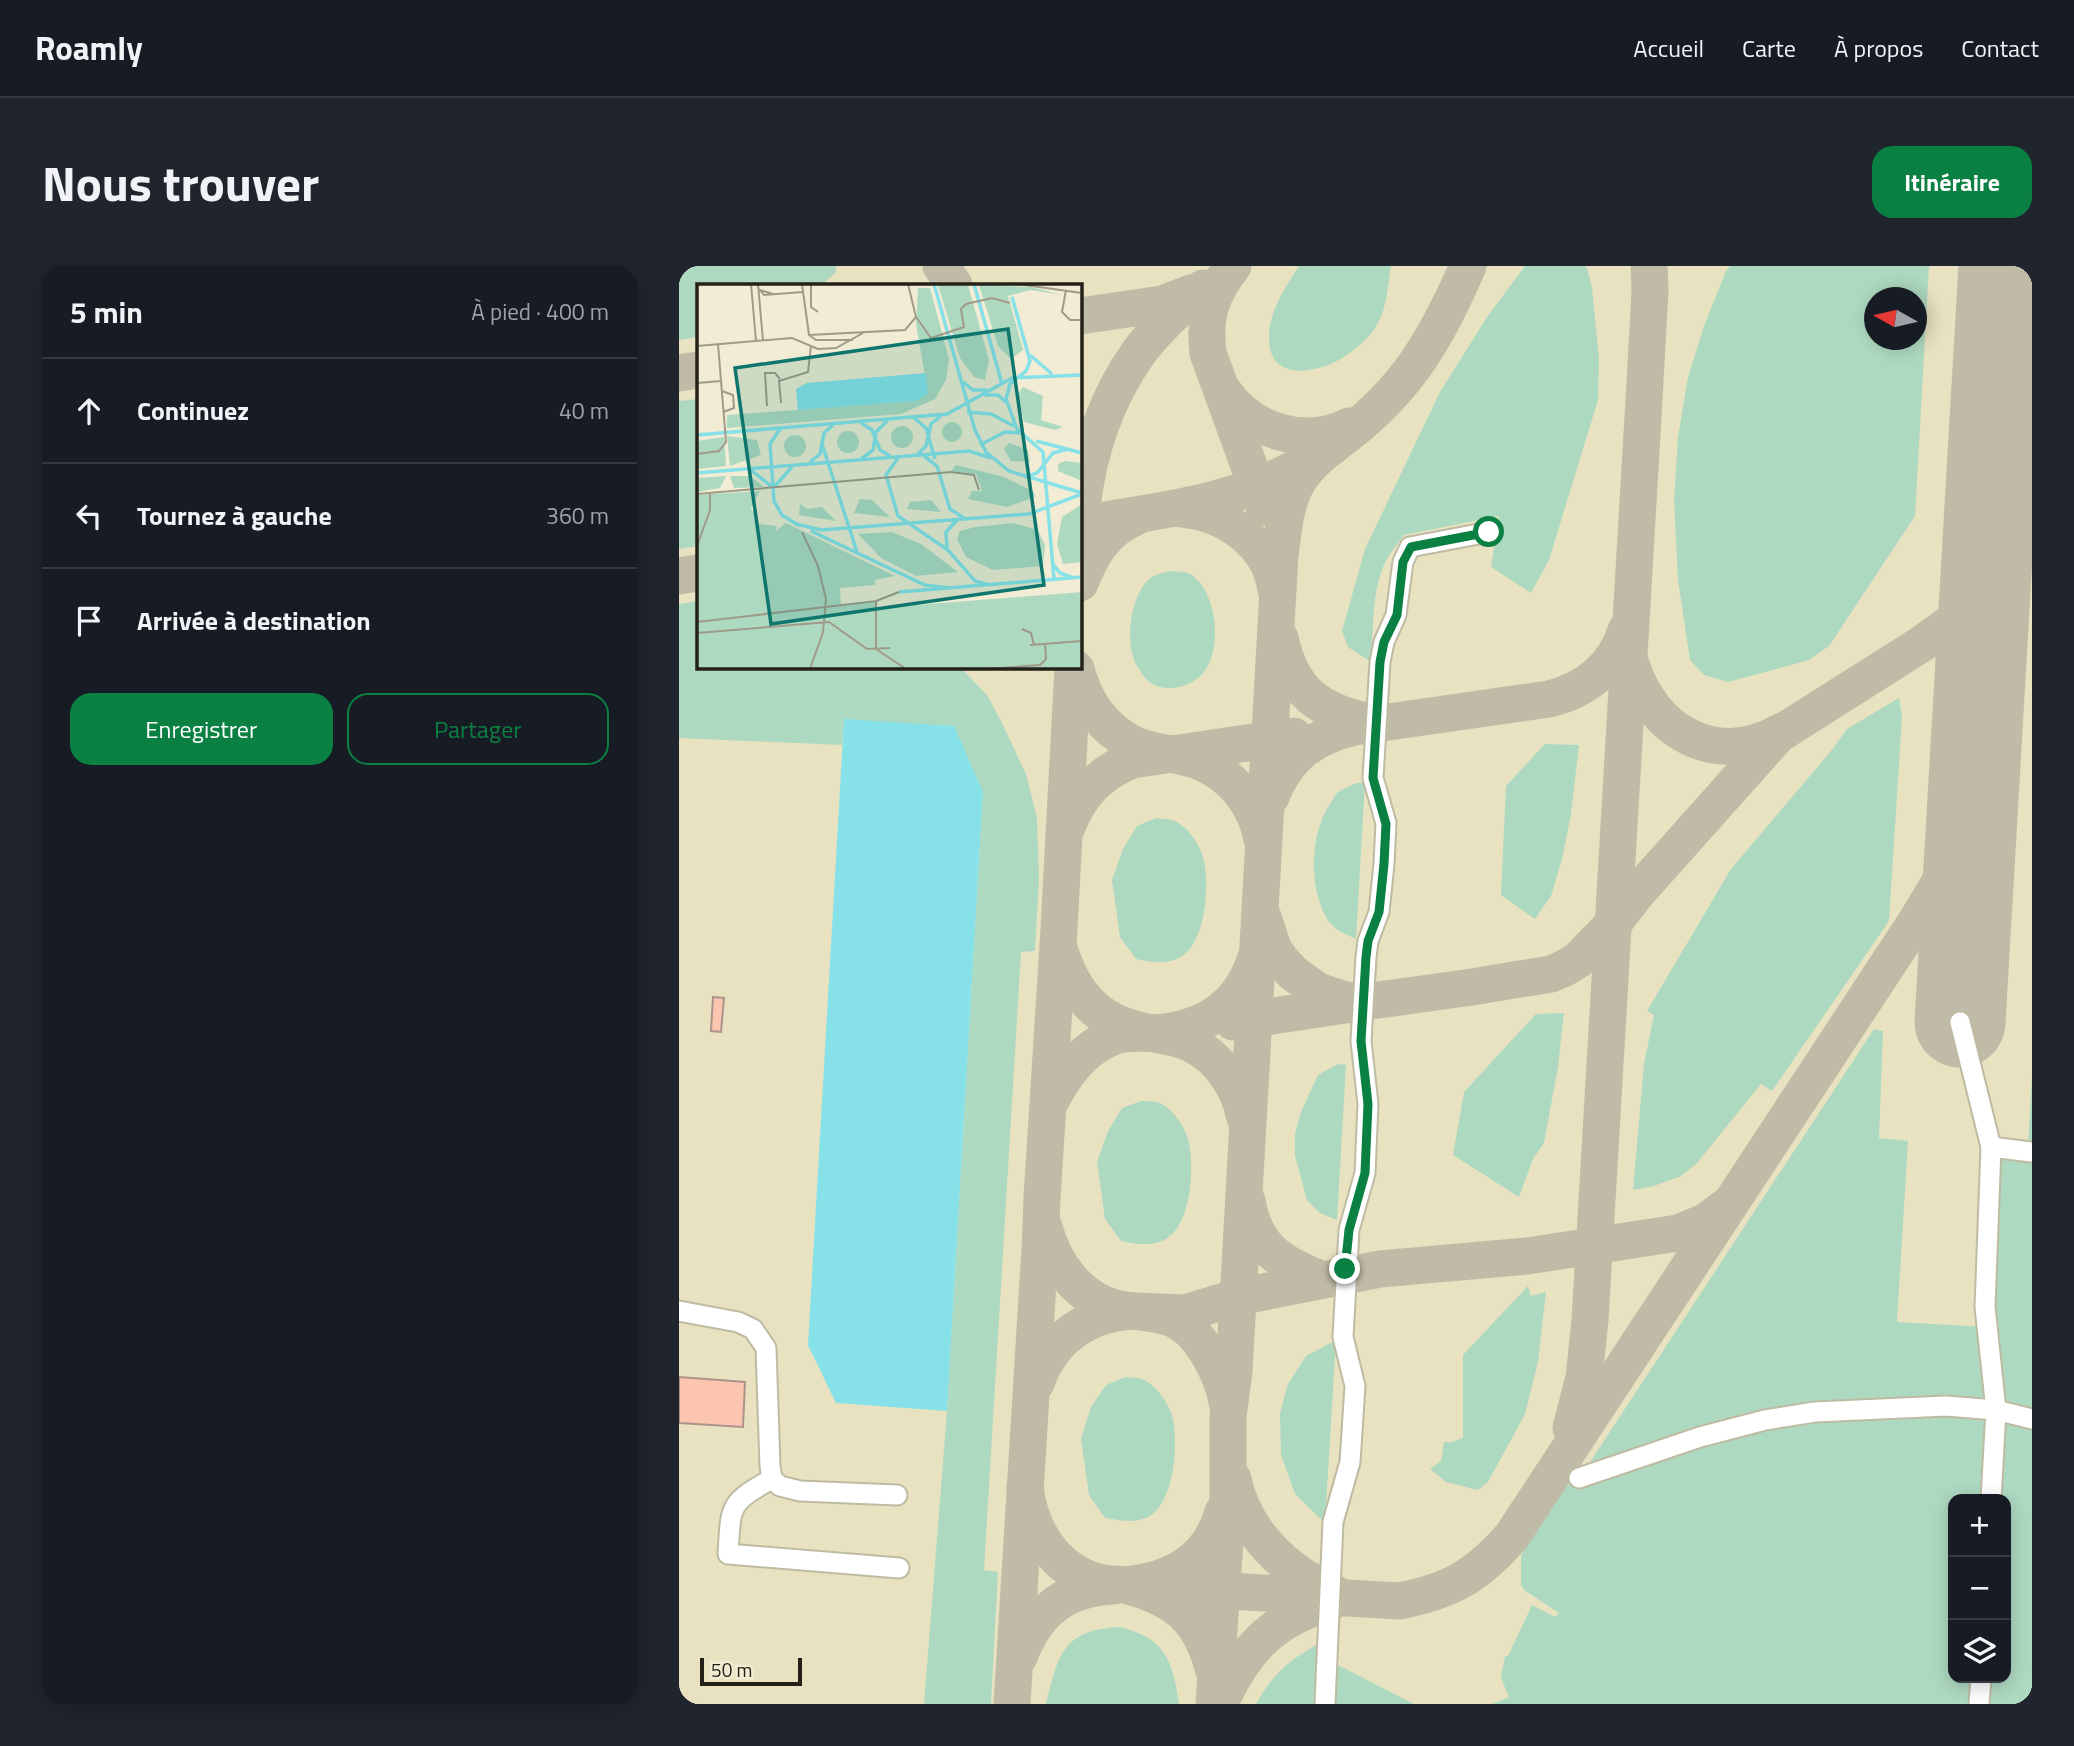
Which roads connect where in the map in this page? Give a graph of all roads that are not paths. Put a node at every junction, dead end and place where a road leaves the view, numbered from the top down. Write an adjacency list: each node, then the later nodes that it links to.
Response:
1 (1489, 532): 14 (lane)
2 (1960, 1022): 3 (lane)
3 (1991, 1147): 4 (lane); 6 (lane)
4 (2032, 1152)
5 (679, 1311): 9 (lane)
6 (1996, 1410): 7 (lane); 8 (lane); 10 (lane)
7 (2032, 1419)
8 (1579, 1478)
9 (772, 1479): 11 (lane); 12 (lane)
10 (1991, 1494)
11 (897, 1495)
12 (899, 1568)
13 (1981, 1683): 15 (lane)
14 (1325, 1704)
15 (1979, 1704)

